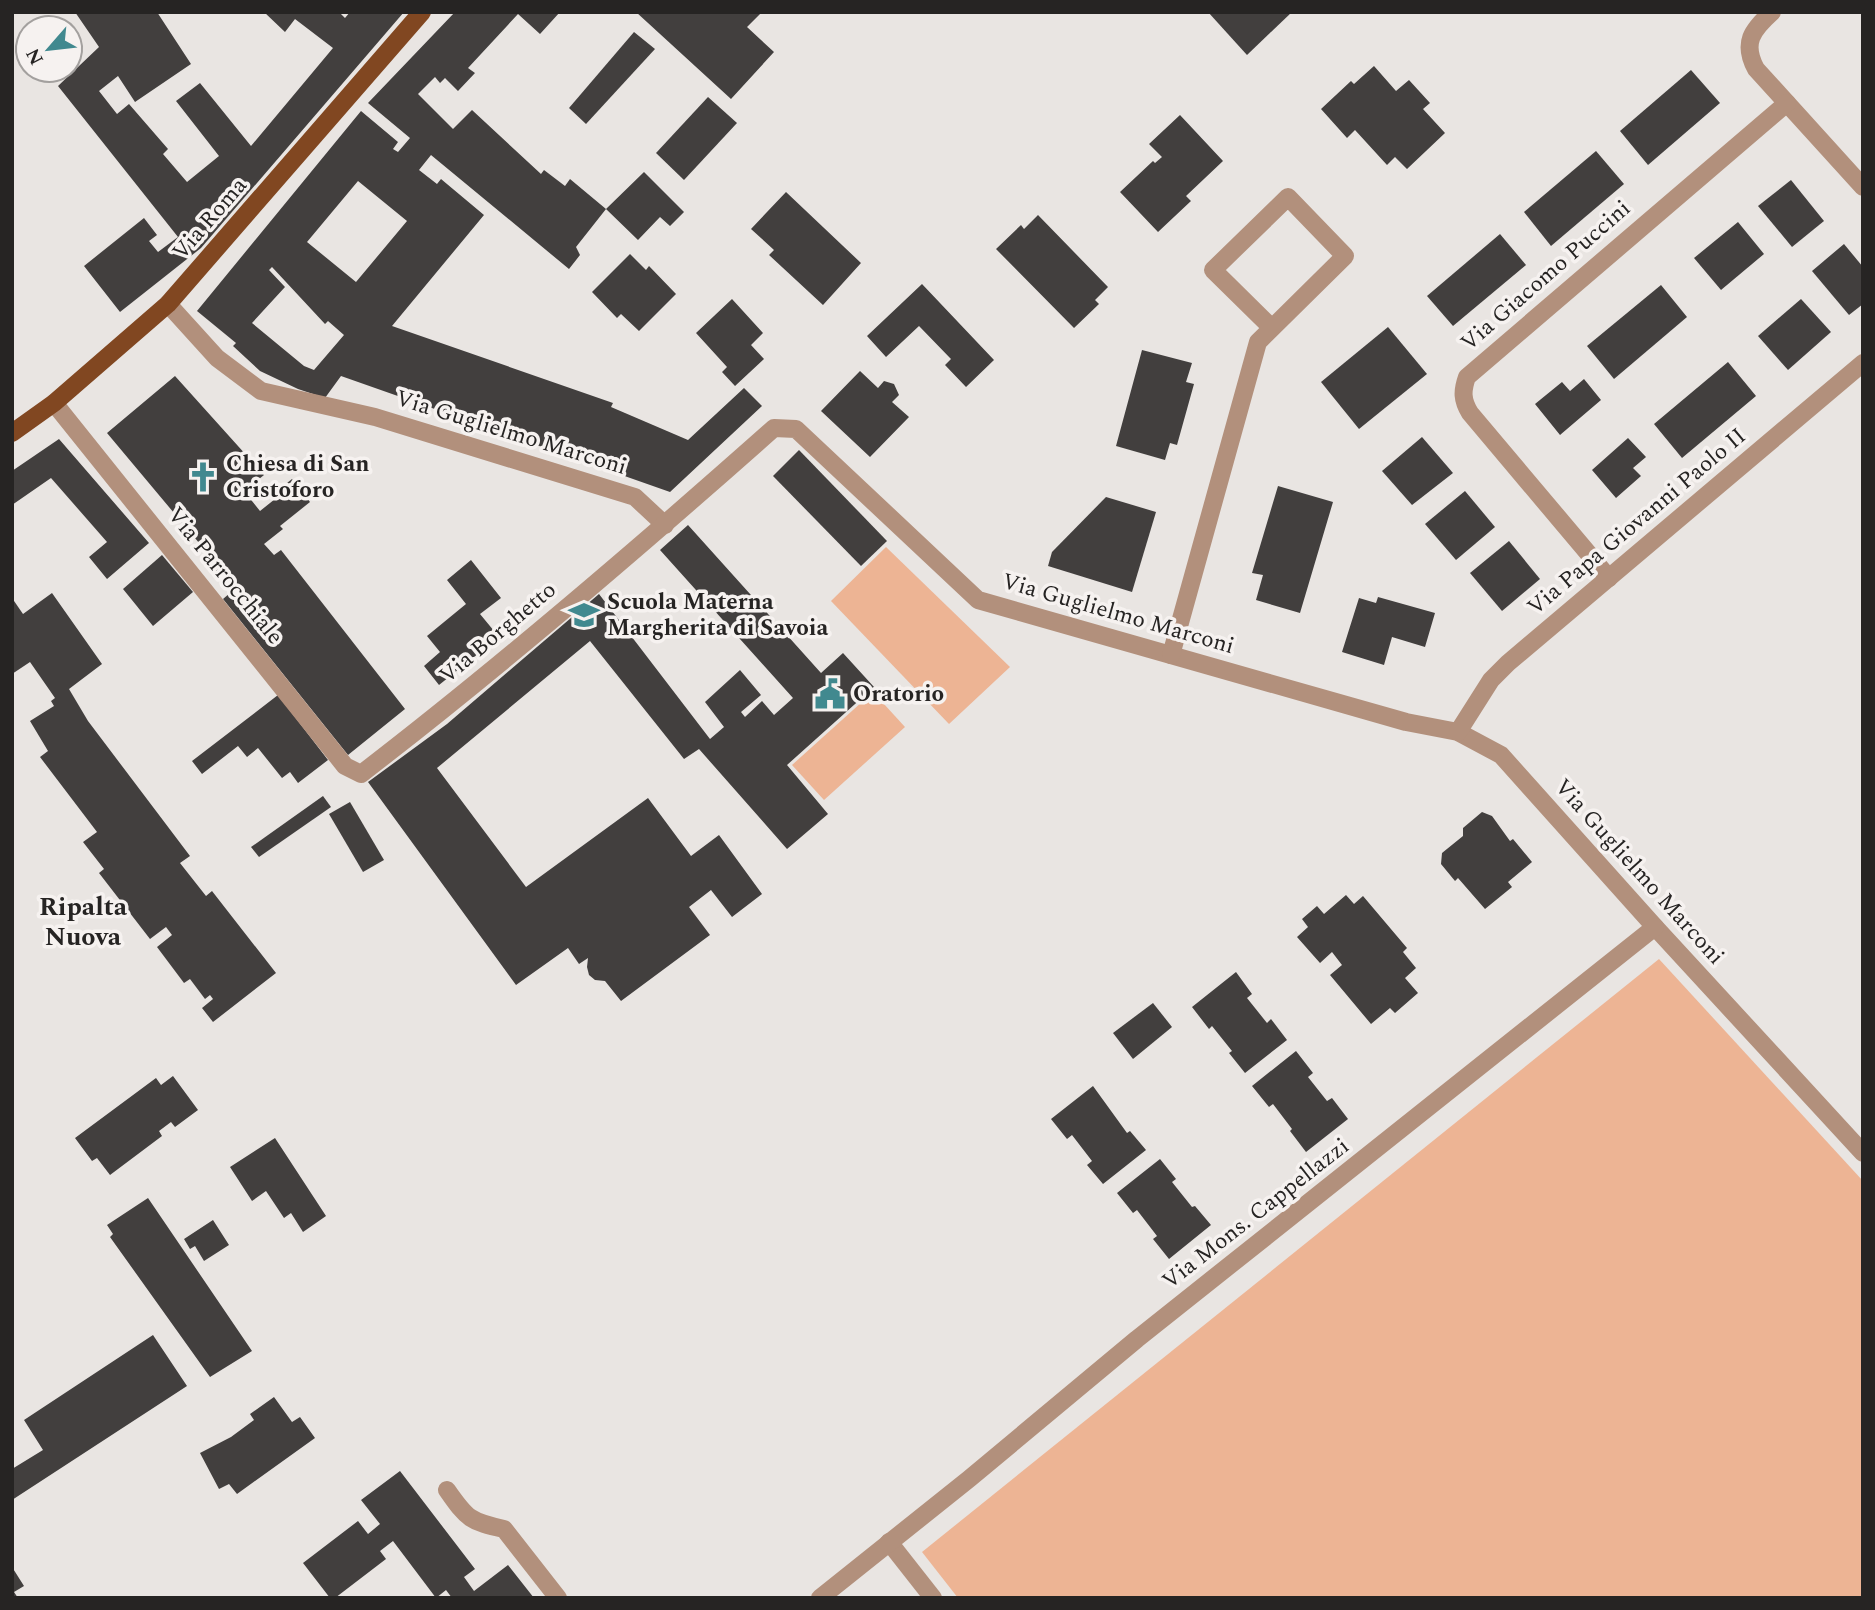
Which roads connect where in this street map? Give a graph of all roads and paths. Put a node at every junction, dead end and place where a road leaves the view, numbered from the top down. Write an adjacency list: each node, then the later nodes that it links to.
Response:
1 (422, 12): 5 (main road, Via Roma)
2 (1772, 12): 3 (street)
3 (1787, 103): 4 (street); 11 (street, Via Giacomo Puccini)
4 (1863, 187)
5 (168, 304): 8 (main road, Via Roma); 10 (street, Via Guglielmo Marconi)
6 (1272, 328): 6 (street); 12 (street)
7 (1863, 363): 11 (street, Via Papa Giovanni Paolo II)
8 (54, 403): 9 (main road, Via Roma); 14 (street, Via Parrocchiale)
9 (12, 433)
10 (665, 525): 12 (street, Via Guglielmo Marconi); 14 (street, Via Borghetto)
11 (1609, 578): 13 (street, Via Papa Giovanni Paolo II)
12 (1171, 655): 13 (street, Via Guglielmo Marconi)
13 (1458, 732): 15 (street, Via Guglielmo Marconi)
14 (361, 774)
15 (1655, 927): 16 (street, Via Guglielmo Marconi); 18 (street, Via Mons. Cappellazzi)
16 (1863, 1153)
17 (447, 1490): 19 (street)
18 (889, 1542): 20 (street, Via Mons. Cappellazzi); 21 (street)
19 (558, 1598)
20 (820, 1598)
21 (933, 1598)

